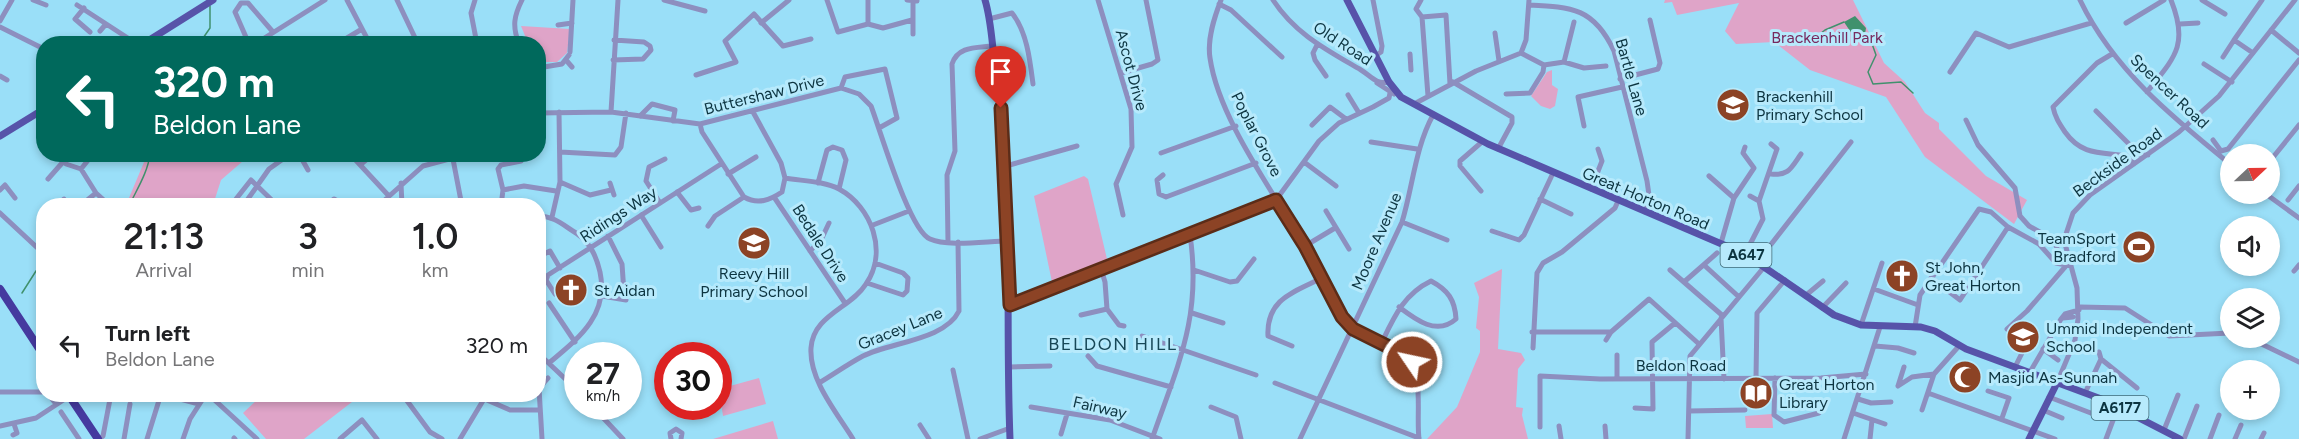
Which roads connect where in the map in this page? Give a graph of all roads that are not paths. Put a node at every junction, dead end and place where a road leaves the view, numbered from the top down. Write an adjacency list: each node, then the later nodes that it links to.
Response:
1 (12, 0): 40 (street)
2 (33, 0): 32 (street)
3 (213, 0): 62 (main road)
4 (325, 0): 58 (street)
5 (347, 0): 54 (street)
6 (397, 0): 67 (street)
7 (475, 0): 68 (street)
8 (522, 0): 69 (street)
9 (573, 0): 48 (street)
10 (618, 0): 71 (street)
11 (664, 0): 34 (street)
12 (789, 0): 44 (street)
13 (868, 0): 49 (street)
14 (985, 0): 37 (main road)
15 (1100, 0): 98 (street, Ascot Drive)
16 (1146, 0): 98 (street)
17 (1273, 0): 74 (street, Old Road)
18 (1347, 0): 84 (main road, Great Horton Road / A647)
19 (1373, 0): 84 (street)
20 (1421, 0): 36 (street)
21 (2080, 0): 45 (street, Spencer Road)
22 (2164, 0): 43 (street)
23 (2171, 0): 50 (street)
24 (2202, 0): 35 (street)
25 (2262, 0): 52 (street)
26 (825, 1): 49 (street)
27 (912, 1): 38 (street)
28 (2293, 1): 55 (street, Beckside Road)
29 (1220, 2): 85 (street); 134 (street, Poplar Grove)
30 (1529, 2): 78 (street); 102 (street, Bartle Lane)
31 (77, 4): 33 (street)
32 (46, 5)
33 (84, 8): 47 (street); 56 (street)
34 (705, 11)
35 (2225, 14)
36 (1422, 17): 91 (street); 107 (street)
37 (989, 19): 76 (main road); 108 (street)
38 (912, 20): 49 (street); 60 (street)
39 (1650, 20): 102 (street)
40 (0, 21)
41 (2238, 21): 52 (street)
42 (1574, 22): 90 (street)
43 (2126, 22)
44 (761, 23): 75 (street); 99 (street)
45 (2091, 23): 82 (street, Spencer Road); 97 (street)
46 (2198, 23): 50 (street)
47 (105, 24): 57 (street); 61 (street)
48 (572, 24): 51 (street); 83 (street)
49 (868, 24)
50 (2180, 24): 111 (street)
51 (558, 25)
52 (2244, 26): 72 (street)
53 (0, 27): 73 (street)
54 (362, 29): 65 (street); 66 (street)
55 (2271, 30): 79 (street, Beckside Road); 80 (street)
56 (90, 32)
57 (100, 32)
58 (273, 32): 63 (street); 64 (street)
59 (1495, 33): 89 (street)
60 (913, 34)
61 (124, 36)
62 (156, 36)
63 (246, 36)
64 (268, 36)
65 (350, 36)
66 (366, 36)
67 (414, 36)
68 (475, 36)
69 (516, 36)
70 (812, 39): 75 (street)
71 (614, 40): 87 (street); 87 (street)
72 (2234, 40): 79 (street); 86 (street)
73 (36, 45)
74 (1317, 45): 100 (street); 104 (street, Old Road)
75 (783, 46): 77 (street)
76 (992, 46): 174 (main road); 244 (street)
77 (778, 52)
78 (1521, 53): 89 (street); 93 (street)
79 (2253, 53): 106 (street, Beckside Road)
80 (2299, 53)
81 (1410, 54): 91 (street)
82 (2112, 54): 111 (street, Spencer Road); 171 (street)
83 (568, 56): 95 (street); 96 (street)
84 (1375, 56): 105 (main road, Great Horton Road / A647)
85 (1282, 57)
86 (2223, 57)
87 (613, 60): 120 (street)
88 (2299, 60): 139 (street)
89 (1499, 61): 107 (street)
90 (1564, 62): 93 (street); 94 (street)
91 (1425, 63): 115 (street)
92 (2204, 64): 106 (street)
93 (1544, 65): 113 (street)
94 (1606, 66)
95 (546, 67)
96 (572, 67)
97 (1950, 72)
98 (1121, 73): 229 (street, Ascot Drive)
99 (696, 75)
100 (1326, 75)
101 (0, 76): 103 (street)
102 (1620, 79): 109 (street, Bartle Lane)
103 (7, 80)
104 (1375, 81): 105 (street, Old Road); 112 (street, Old Road)
105 (1389, 82): 116 (main road, Great Horton Road / A647)
106 (2232, 82): 136 (street, Beckside Road)
107 (1452, 83): 115 (street); 148 (street)
108 (1032, 84)
109 (1622, 87): 135 (street); 225 (street, Bartle Lane)
110 (841, 88): 121 (street, Buttershaw Drive); 137 (street, Buttershaw Drive); 137 (street)
111 (2147, 92): 136 (street, Spencer Road)
112 (1390, 93): 116 (street, Old Road); 122 (street)
113 (1506, 94)
114 (1348, 95): 122 (street)
115 (1428, 96): 117 (street)
116 (1401, 97): 117 (main road, Great Horton Road / A647)
117 (1414, 104): 126 (main road, Great Horton Road / A647)
118 (2096, 111): 154 (street)
119 (558, 112): 120 (street, Buttershaw Drive); 123 (street, Buttershaw Drive); 150 (street)
120 (611, 112): 124 (street, Buttershaw Drive)
121 (753, 112): 131 (street, Buttershaw Drive); 183 (street)
122 (1359, 112): 128 (street)
123 (546, 113)
124 (626, 113): 127 (street, Buttershaw Drive); 150 (street)
125 (36, 114): 138 (main road)
126 (1433, 115): 140 (main road, Great Horton Road / A647); 147 (street, Moore Avenue)
127 (640, 116): 130 (street, Buttershaw Drive); 130 (street)
128 (1346, 118): 132 (street); 168 (street)
129 (1965, 120): 261 (street)
130 (674, 121): 131 (street, Buttershaw Drive)
131 (700, 124): 170 (street)
132 (1312, 125)
133 (2299, 125): 149 (street)
134 (1236, 126): 152 (street); 169 (street, Poplar Grove)
135 (1584, 126)
136 (2186, 126): 154 (street, Beckside Road); 155 (street, Spencer Road)
137 (879, 128): 223 (street, Buttershaw Drive)
138 (0, 136)
139 (2213, 140)
140 (1483, 141): 148 (main road, Great Horton Road / A647); 197 (street)
141 (1371, 142): 147 (street)
142 (1851, 142): 258 (street)
143 (1771, 144): 180 (street)
144 (1077, 146): 174 (street)
145 (1745, 147): 214 (street)
146 (1598, 148): 193 (street)
147 (1418, 149): 233 (street, Moore Avenue)
148 (1498, 149): 178 (main road, Great Horton Road / A647)
149 (2280, 149)
150 (560, 152): 185 (street)
151 (743, 153): 158 (street)
152 (1161, 153)
153 (1802, 154): 173 (street)
154 (2148, 155): 171 (street, Beckside Road)
155 (2220, 156)
156 (756, 157): 158 (street)
157 (665, 159): 220 (street)
158 (748, 161): 179 (street)
159 (63, 162): 175 (street); 184 (street)
160 (87, 162): 175 (street)
161 (279, 162): 189 (street)
162 (304, 162): 176 (street)
163 (357, 162): 172 (street)
164 (364, 162): 172 (street)
165 (435, 162): 186 (street)
166 (453, 162): 212 (street)
167 (516, 162): 195 (street)
168 (1304, 162): 190 (street); 216 (street)
169 (1256, 163): 181 (street); 216 (street, Poplar Grove)
170 (721, 164): 179 (street); 198 (street, Ridings Way)
171 (2134, 164): 265 (street, Beckside Road)
172 (360, 165): 200 (street)
173 (1794, 165): 177 (street); 180 (street)
174 (1006, 166): 243 (main road)
175 (81, 169): 199 (street)
176 (308, 170)
177 (1802, 170)
178 (1553, 173): 193 (main road, Great Horton Road / A647); 215 (street)
179 (728, 174): 202 (street)
180 (1771, 174): 219 (street)
181 (1164, 175)
182 (1709, 176): 214 (street)
183 (785, 178): 188 (street); 203 (street)
184 (48, 179)
185 (560, 182): 187 (street); 196 (street)
186 (401, 183): 200 (street); 211 (street)
187 (610, 183)
188 (818, 183): 192 (street); 192 (street)
189 (258, 185): 207 (street); 208 (street); 209 (street)
190 (1336, 186)
191 (2299, 186): 217 (street)
192 (839, 189): 234 (street)
193 (1591, 189): 218 (main road, Great Horton Road / A647)
194 (0, 190): 204 (street)
195 (503, 190): 196 (street); 213 (street)
196 (556, 191): 231 (street)
197 (1481, 191)
198 (677, 192): 220 (street, Ridings Way); 222 (street)
199 (96, 193): 205 (street); 206 (street)
200 (388, 195): 210 (street)
201 (1750, 196): 219 (street)
202 (744, 197): 203 (street); 235 (street)
203 (774, 197): 253 (street, Bedale Drive)
204 (15, 198)
205 (90, 198)
206 (102, 198)
207 (237, 198)
208 (248, 198)
209 (270, 198)
210 (385, 198)
211 (402, 198)
212 (460, 198)
213 (502, 198)
214 (1734, 198): 251 (street)
215 (1540, 199): 227 (street); 239 (street)
216 (1276, 200): 240 (street); 247 (street, Poplar Grove)
217 (2288, 200)
218 (1618, 201): 225 (main road, Great Horton Road / A647); 307 (street)
219 (1759, 201): 256 (street)
220 (660, 203): 228 (street, Ridings Way)
221 (2280, 204): 232 (street)
222 (699, 208)
223 (909, 211): 234 (street); 244 (street, Buttershaw Drive)
224 (1326, 211): 237 (street)
225 (1645, 212): 251 (main road, Great Horton Road / A647)
226 (0, 213): 248 (street)
227 (1571, 214)
228 (641, 215): 241 (street, Ridings Way); 250 (street)
229 (1123, 215)
230 (546, 217): 231 (street)
231 (552, 217): 249 (street)
232 (2299, 218)
233 (1402, 222): 242 (street); 305 (street, Moore Avenue)
234 (873, 225): 259 (street)
235 (708, 226)
236 (2008, 227): 261 (street); 272 (street); 272 (street)
237 (1335, 228): 247 (street); 252 (street)
238 (834, 231): 253 (street)
239 (1492, 231)
240 (1190, 235): 267 (street); 268 (street)
241 (608, 236): 249 (street, Ridings Way); 278 (street)
242 (1447, 240)
243 (1008, 241): 245 (street, Buttershaw Drive); 288 (main road)
244 (948, 242): 245 (street, Buttershaw Drive)
245 (958, 242): 350 (street, Gracey Lane)
246 (552, 244): 254 (street)
247 (1305, 246): 271 (street, Poplar Grove)
248 (36, 247)
249 (592, 247): 266 (street, Ridings Way); 283 (street)
250 (662, 247)
251 (1721, 248): 256 (main road, Great Horton Road / A647); 262 (street)
252 (1349, 249)
253 (810, 250): 287 (street, Bedale Drive)
254 (550, 251): 255 (street); 266 (street)
255 (546, 253)
256 (1745, 254): 258 (main road, Great Horton Road / A647)
257 (1243, 260): 268 (street)
258 (1758, 261): 264 (main road, Great Horton Road / A647)
259 (875, 263): 276 (street); 276 (street)
260 (1882, 263): 280 (street)
261 (2056, 263): 265 (street)
262 (1704, 265): 275 (street); 285 (street)
263 (2299, 265): 270 (street)
264 (1765, 266): 273 (main road, Great Horton Road / A647); 285 (street)
265 (2068, 266): 292 (street, Beckside Road); 306 (street)
266 (560, 268): 282 (street)
267 (1101, 269): 288 (street); 293 (street)
268 (1194, 270): 295 (street)
269 (1670, 270): 275 (street)
270 (2294, 271)
271 (1322, 278): 305 (street, Poplar Grove); 317 (street)
272 (1931, 278): 289 (street)
273 (1785, 280): 284 (main road, Great Horton Road / A647); 345 (street)
274 (1823, 281): 284 (street)
275 (1684, 282): 296 (street)
276 (867, 283): 287 (street)
277 (1846, 283): 291 (street)
278 (623, 286): 279 (street); 283 (street)
279 (632, 286)
280 (1874, 289): 289 (street); 301 (street)
281 (2, 292): 315 (highway)
282 (555, 294)
283 (602, 296): 313 (street)
284 (1805, 296): 291 (main road, Great Horton Road / A647)
285 (1739, 297): 296 (street)
286 (549, 303): 313 (street)
287 (845, 303): 350 (street)
288 (1010, 305): 335 (main road)
289 (1918, 305): 304 (street)
290 (1399, 307): 290 (street); 314 (street)
291 (1822, 308): 301 (main road, Great Horton Road / A647)
292 (2079, 308): 298 (street); 309 (street); 352 (street, Beckside Road)
293 (1107, 309): 294 (street); 302 (street)
294 (1084, 313)
295 (1192, 313): 300 (street); 324 (street)
296 (1722, 317): 316 (street); 344 (street)
297 (2073, 318): 298 (street)
298 (2061, 319): 322 (street)
299 (1675, 322): 308 (street); 316 (street); 348 (street)
300 (1223, 323)
301 (1861, 325): 303 (main road, Great Horton Road / A647)
302 (1124, 326)
303 (1880, 327): 304 (main road, Great Horton Road / A647); 318 (street)
304 (1915, 327): 319 (main road, Great Horton Road / A647)
305 (1353, 329): 314 (street); 362 (street, Moore Avenue)
306 (2007, 329)
307 (1532, 332): 308 (street); 320 (street)
308 (1611, 332): 311 (street)
309 (2220, 334)
310 (1142, 336): 324 (street)
311 (1606, 340)
312 (2028, 341): 337 (street)
313 (574, 342)
314 (1382, 342): 437 (street)
315 (36, 344)
316 (1699, 344): 349 (street)
317 (1292, 346)
318 (1875, 346): 326 (street); 340 (street)
319 (1959, 346): 337 (main road, Great Horton Road / A647); 341 (street)
320 (1533, 348)
321 (2270, 348): 332 (street)
322 (2043, 349): 331 (street); 339 (street)
323 (564, 350): 333 (street)
324 (1183, 350): 342 (street); 353 (street)
325 (2099, 352): 329 (street)
326 (1914, 353)
327 (1617, 355): 347 (street)
328 (1089, 356): 353 (street)
329 (2102, 359): 354 (street); 359 (street)
330 (546, 360): 333 (street)
331 (2058, 360)
332 (2299, 362)
333 (549, 363): 343 (street)
334 (1050, 366): 335 (street)
335 (1010, 367): 408 (main road)
336 (1904, 367): 341 (street)
337 (2016, 367): 339 (main road, Great Horton Road / A647)
338 (953, 370): 431 (street)
339 (2030, 372): 352 (main road, Great Horton Road / A647)
340 (1866, 374): 346 (street, Beldon Road); 363 (street)
341 (1934, 374): 358 (street)
342 (1256, 375)
343 (564, 378)
344 (1724, 378): 345 (street, Beldon Road); 349 (street, Beldon Road)
345 (1756, 378): 346 (street, Beldon Road)
346 (1775, 378): 389 (street)
347 (1617, 379): 348 (street, Beldon Road); 396 (street, Beldon Road)
348 (1653, 379): 349 (street, Beldon Road); 382 (street)
349 (1690, 379): 387 (street)
350 (819, 383): 429 (street)
351 (1275, 383): 362 (street)
352 (2057, 383): 359 (main road, Great Horton Road / A6177); 361 (main road)
353 (1171, 387): 415 (street)
354 (2137, 388)
355 (1989, 391): 394 (street)
356 (0, 392): 357 (street)
357 (36, 392)
358 (1928, 393): 385 (street); 394 (street)
359 (2085, 393): 378 (main road, Great Horton Road / A6177)
360 (2178, 395): 412 (street)
361 (2049, 397): 386 (main road); 392 (street)
362 (1319, 399): 436 (street, Moore Avenue); 437 (street)
363 (1858, 399): 374 (street); 390 (street)
364 (59, 402): 375 (street)
365 (75, 402): 417 (highway)
366 (109, 402): 417 (street)
367 (159, 402): 414 (street)
368 (192, 402): 377 (street)
369 (216, 402): 420 (street)
370 (408, 402): 423 (street)
371 (483, 402): 424 (street)
372 (489, 402): 383 (street)
373 (540, 402): 383 (street)
374 (1891, 402)
375 (56, 404): 400 (street)
376 (130, 404): 418 (street)
377 (200, 404): 419 (street)
378 (2118, 406): 412 (main road, Great Horton Road / A6177); 445 (street)
379 (2198, 406): 446 (street)
380 (1031, 407): 391 (street, Fairway)
381 (1211, 407): 435 (street)
382 (1635, 408)
383 (540, 410): 425 (street)
384 (1745, 410): 387 (street)
385 (1922, 410)
386 (2043, 410): 395 (street); 409 (main road)
387 (1689, 411): 440 (street)
388 (61, 412): 416 (street)
389 (1819, 412)
390 (1853, 413): 399 (street); 441 (street)
391 (1067, 414): 411 (street); 415 (street, Fairway)
392 (2096, 415)
393 (2219, 415): 447 (street)
394 (2002, 418): 409 (street)
395 (2062, 418)
396 (1540, 419): 397 (street); 407 (street, Beldon Road)
397 (1548, 419)
398 (605, 420): 426 (street)
399 (1872, 420): 401 (street); 442 (street)
400 (14, 424): 404 (street); 413 (street)
401 (1884, 424)
402 (920, 425): 430 (street)
403 (2241, 425): 448 (street)
404 (0, 426)
405 (1559, 426): 438 (street)
406 (1605, 426): 439 (street)
407 (1540, 427)
408 (1010, 428): 432 (street); 433 (main road)
409 (2033, 430): 443 (main road); 444 (street)
410 (2264, 433): 449 (street)
411 (1061, 434)
412 (2168, 434): 446 (main road, Great Horton Road / A6177)
413 (13, 435)
414 (149, 438)
415 (1152, 438): 434 (street, Fairway)
416 (80, 439)
417 (99, 439)
418 (124, 439)
419 (183, 439)
420 (257, 439)
421 (340, 439): 422 (street)
422 (377, 439)
423 (442, 439)
424 (460, 439)
425 (542, 439)
426 (622, 439)
427 (671, 439): 428 (street)
428 (681, 439)
429 (853, 439)
430 (928, 439)
431 (969, 439)
432 (980, 439)
433 (1010, 439)
434 (1160, 439)
435 (1240, 439)
436 (1300, 439)
437 (1419, 439)
438 (1561, 439)
439 (1606, 439)
440 (1688, 439)
441 (1844, 439)
442 (1870, 439)
443 (2029, 439)
444 (2055, 439)
445 (2106, 439)
446 (2182, 439)
447 (2210, 439)
448 (2235, 439)
449 (2261, 439)

